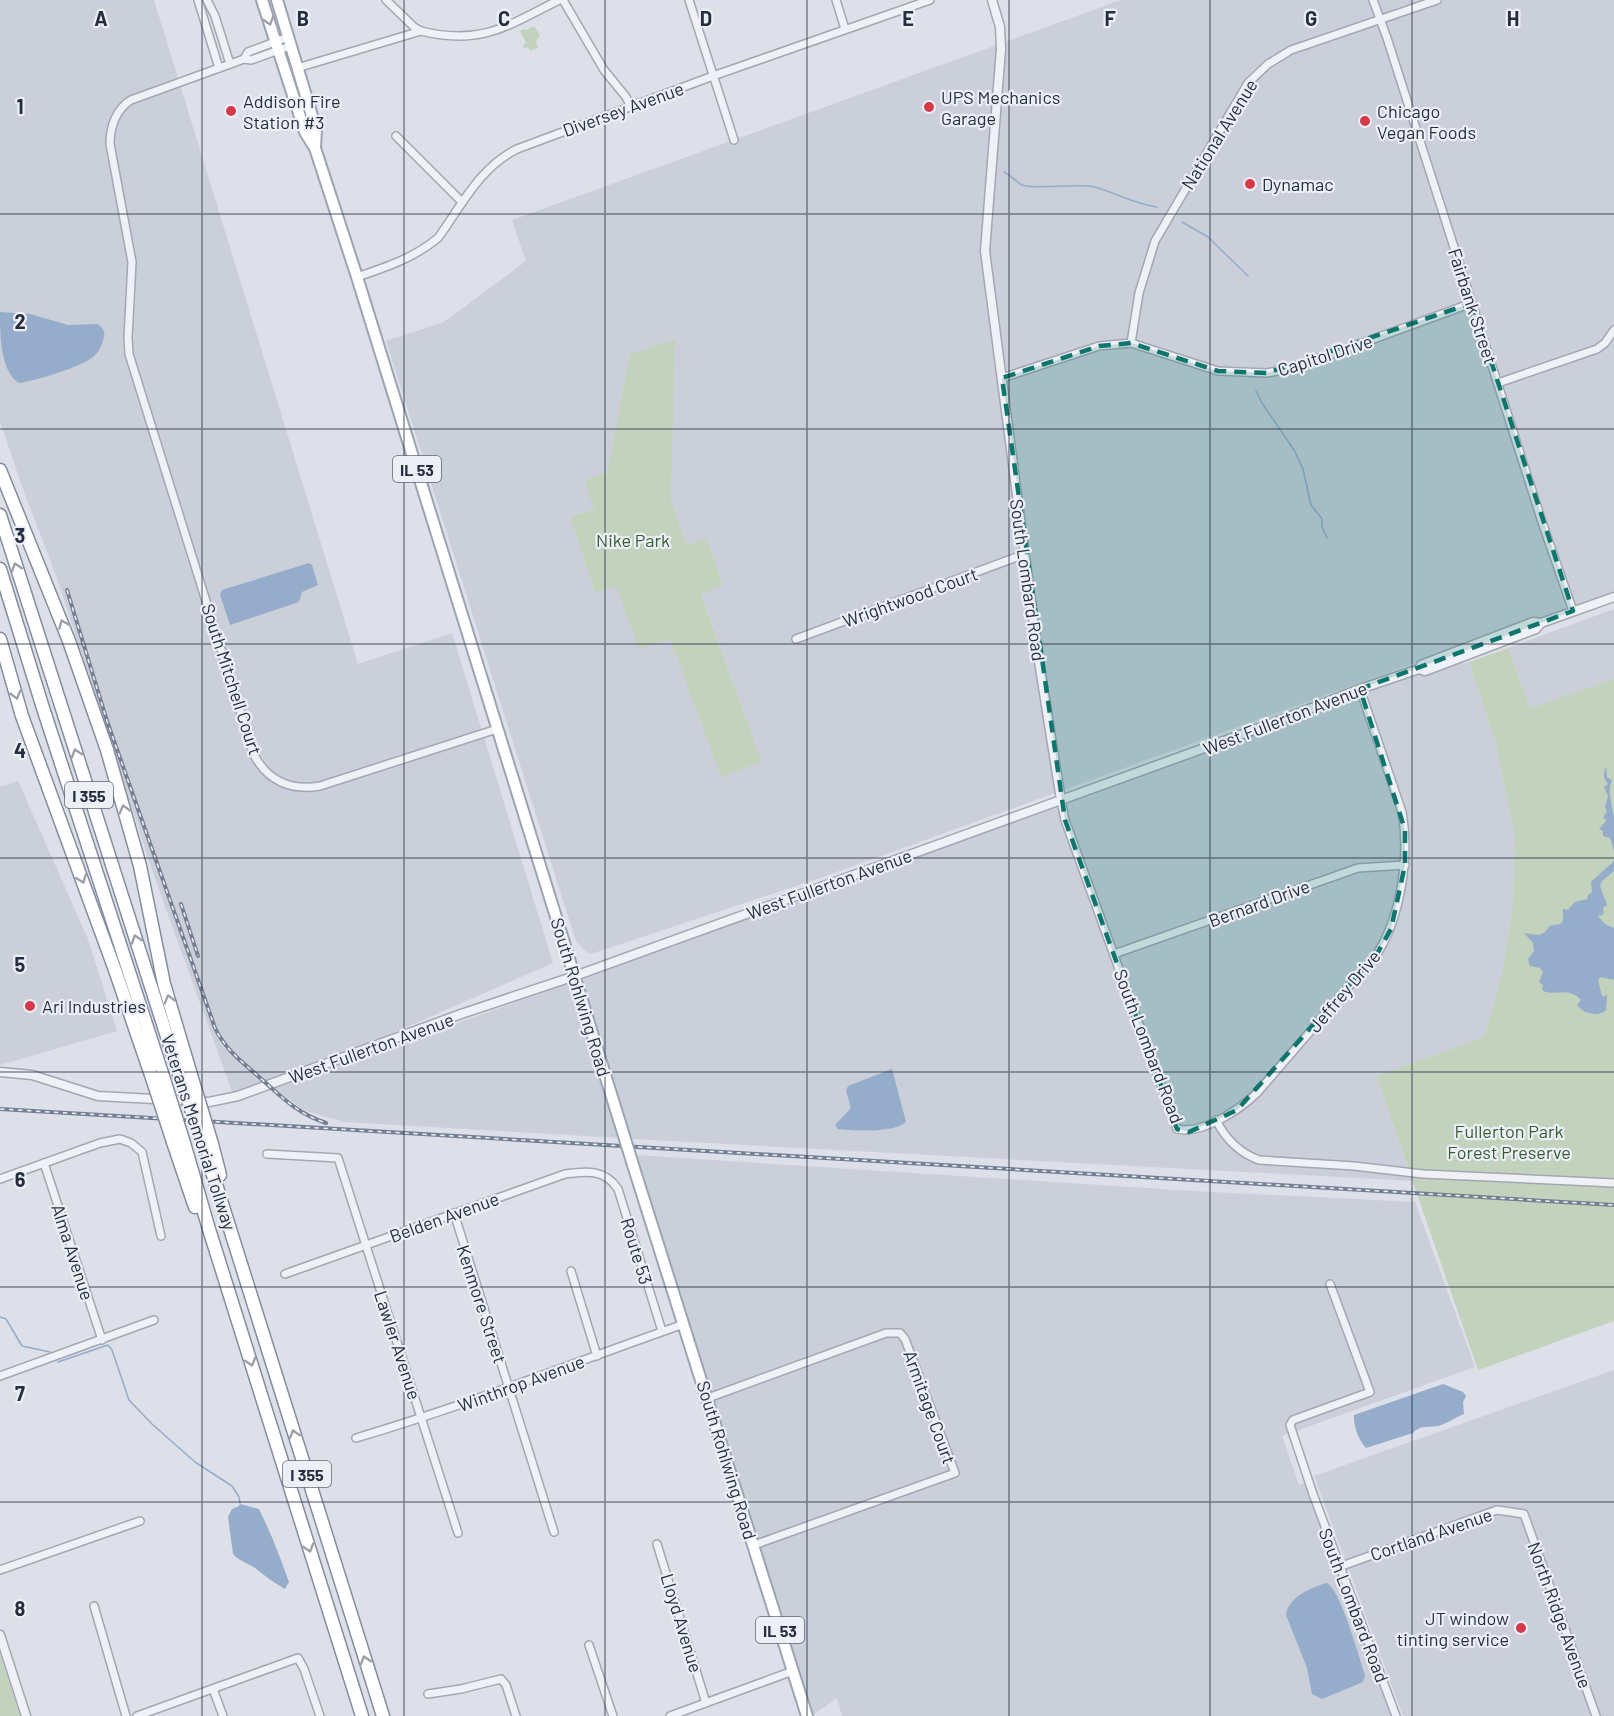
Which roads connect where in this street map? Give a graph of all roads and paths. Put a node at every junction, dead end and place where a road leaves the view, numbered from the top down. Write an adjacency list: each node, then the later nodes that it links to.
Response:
1 (198, 0): 17 (street)
2 (207, 0): 14 (street)
3 (262, 0): 19 (main road, IL 53, one-way to 19)
4 (277, 0): 18 (main road, IL 53)
5 (386, 0): 16 (street)
6 (561, 0): 16 (street); 24 (street)
7 (689, 0): 23 (street)
8 (836, 0): 15 (street)
9 (930, 0): 15 (street, Diversey Avenue)
10 (992, 0): 33 (street, South Lombard Road)
11 (1373, 0): 13 (street, Fairbank Street)
12 (1437, 0): 13 (street, National Avenue)
13 (1380, 20): 30 (street, Fairbank Street); 32 (street, National Avenue)
14 (219, 28): 17 (street); 20 (street)
15 (845, 29): 23 (street, Diversey Avenue)
16 (421, 31): 22 (street)
17 (208, 32): 21 (street)
18 (289, 42): 19 (street, South Mitchell Court); 22 (main road, IL 53)
19 (277, 46): 20 (street, South Mitchell Court); 27 (main road, IL 53)
20 (230, 64): 21 (street, South Mitchell Court)
21 (219, 68): 44 (street, South Mitchell Court)
22 (297, 68): 27 (main road, IL 53)
23 (713, 76): 24 (street, Diversey Avenue); 26 (street)
24 (631, 107): 28 (street, Diversey Avenue)
25 (396, 136): 28 (street)
26 (734, 140)
27 (315, 148): 29 (main road, IL 53)
28 (462, 202): 29 (street, Diversey Avenue)
29 (357, 277): 44 (main road, South Rohlwing Road / IL 53)
30 (1472, 303): 32 (street, Capitol Drive); 34 (street, Fairbank Street)
31 (1614, 330): 34 (street)
32 (1131, 344): 33 (street, Capitol Drive)
33 (1002, 378): 37 (street, South Lombard Road)
34 (1498, 383): 40 (street, Fairbank Street)
35 (0, 470): 51 (highway, one-way to 35)
36 (0, 515): 51 (highway, Veterans Memorial Tollway / I 355, one-way to 36)
37 (1025, 554): 42 (street, Wrightwood Court); 45 (street, South Lombard Road)
38 (0, 569): 50 (highway, Veterans Memorial Tollway / I 355)
39 (1614, 597): 40 (street, West Fullerton Avenue)
40 (1572, 611): 43 (street, West Fullerton Avenue)
41 (0, 639): 50 (highway, one-way to 50)
42 (796, 639)
43 (1360, 689): 45 (street, West Fullerton Avenue); 46 (street, Jeffrey Drive)
44 (497, 729): 48 (main road, South Rohlwing Road / IL 53)
45 (1061, 800): 47 (street, South Lombard Road); 48 (street, West Fullerton Avenue)
46 (1406, 865): 47 (street, Bernard Drive); 52 (street, Jeffrey Drive)
47 (1114, 954): 53 (street, South Lombard Road)
48 (575, 976): 49 (street, West Fullerton Avenue); 66 (main road, South Rohlwing Road / IL 53, bridge)
49 (0, 1072)
50 (156, 1073): 95 (highway, Veterans Memorial Tollway / I 355, one-way to 95, bridge)
51 (185, 1075): 96 (highway, Veterans Memorial Tollway / I 355, one-way to 51, bridge)
52 (1216, 1120): 53 (street, Jeffrey Drive); 58 (street)
53 (1189, 1132)
54 (267, 1154): 61 (street, Lawler Avenue)
55 (44, 1163): 57 (street); 60 (street); 68 (street, Alma Avenue)
56 (606, 1175): 59 (street, Belden Avenue); 67 (street, Route 53)
57 (0, 1179)
58 (1614, 1183)
59 (454, 1213): 61 (street, Belden Avenue); 71 (street, Kenmore Street)
60 (161, 1236)
61 (366, 1245): 63 (street, Belden Avenue); 73 (street, Lawler Avenue)
62 (571, 1271): 69 (street)
63 (285, 1274)
64 (1330, 1284): 81 (street, South Lombard Road)
65 (154, 1320): 68 (street)
66 (684, 1324): 67 (street, Winthrop Avenue); 72 (main road, South Rohlwing Road / IL 53)
67 (662, 1331): 69 (street, Winthrop Avenue)
68 (102, 1340): 70 (street)
69 (597, 1356): 71 (street, Winthrop Avenue)
70 (0, 1376)
71 (509, 1389): 73 (street, Winthrop Avenue); 77 (street, Kenmore Street)
72 (708, 1398): 80 (main road, South Rohlwing Road / IL 53); 80 (street, Armitage Court)
73 (421, 1419): 74 (street, Winthrop Avenue); 78 (street, Lawler Avenue)
74 (356, 1438)
75 (1524, 1514): 81 (street, Cortland Avenue); 102 (street, North Ridge Avenue)
76 (140, 1521): 82 (street)
77 (554, 1532)
78 (458, 1533)
79 (657, 1544): 89 (street, Lloyd Avenue)
80 (754, 1545): 86 (main road, South Rohlwing Road / IL 53)
81 (1339, 1567): 101 (street, South Lombard Road)
82 (0, 1570)
83 (94, 1606): 91 (street)
84 (0, 1635): 90 (street)
85 (589, 1645): 98 (street)
86 (793, 1671): 89 (street); 100 (main road, South Rohlwing Road / IL 53)
87 (213, 1689): 92 (street); 93 (street); 94 (street)
88 (428, 1694): 97 (street)
89 (706, 1703): 99 (street)
90 (26, 1716)
91 (126, 1716)
92 (137, 1716)
93 (223, 1716)
94 (320, 1716)
95 (362, 1716)
96 (382, 1716)
97 (516, 1716)
98 (613, 1716)
99 (670, 1716)
100 (807, 1716)
101 (1396, 1716)
102 (1596, 1716)

